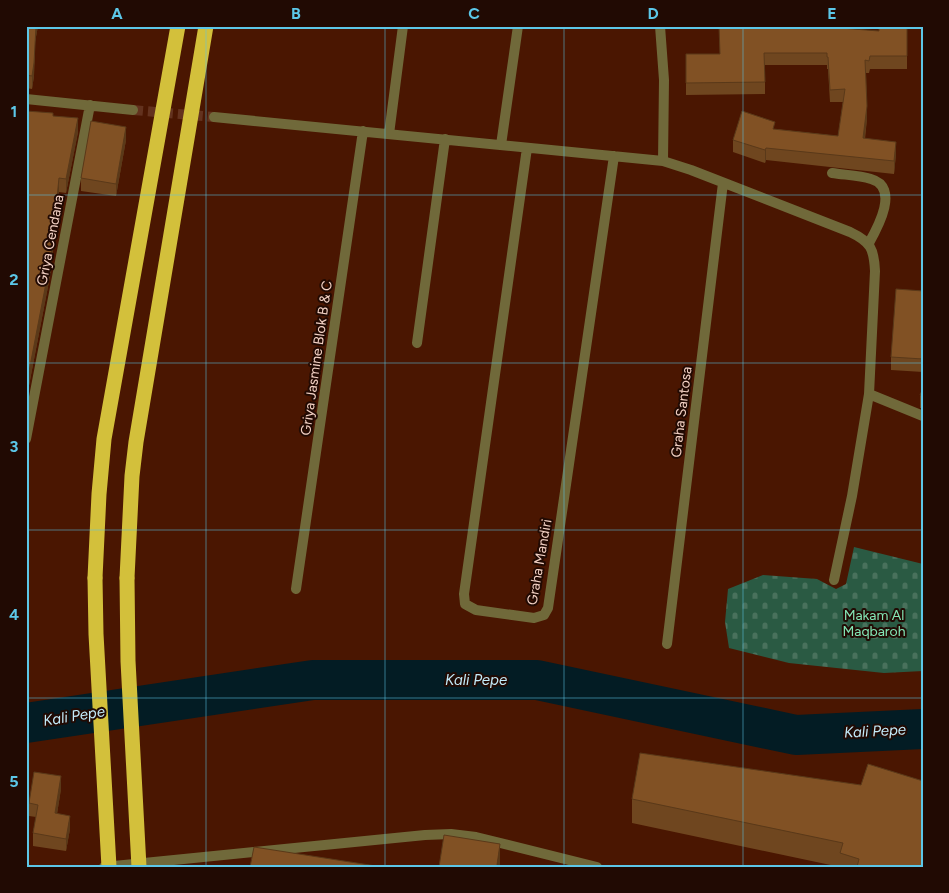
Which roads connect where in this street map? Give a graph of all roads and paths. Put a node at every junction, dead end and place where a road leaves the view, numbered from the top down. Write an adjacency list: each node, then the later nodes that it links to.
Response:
1 (178, 26): 28 (highway, bridge)
2 (206, 26): 29 (highway, bridge)
3 (404, 26): 11 (street)
4 (518, 26): 13 (street)
5 (660, 26): 16 (street)
6 (26, 99): 7 (street)
7 (90, 105): 8 (street); 23 (street, Griya Cendana)
8 (134, 110)
9 (214, 117): 10 (street)
10 (363, 131): 11 (street); 25 (street, Griya Jasmine Blok B & C)
11 (389, 134): 12 (street)
12 (445, 139): 13 (street); 20 (street)
13 (501, 145): 14 (street)
14 (527, 148): 15 (street); 15 (street, Graha Mandiri)
15 (614, 156): 16 (street)
16 (663, 161): 18 (street)
17 (832, 173): 19 (street)
18 (723, 183): 19 (street); 26 (street, Graha Santosa)
19 (869, 244): 21 (street)
20 (416, 343)
21 (869, 394): 22 (street); 24 (street)
22 (923, 416)
23 (26, 439)
24 (834, 580)
25 (296, 589)
26 (667, 644)
27 (104, 867): 30 (street)
28 (109, 867)
29 (139, 867)
30 (597, 867)

